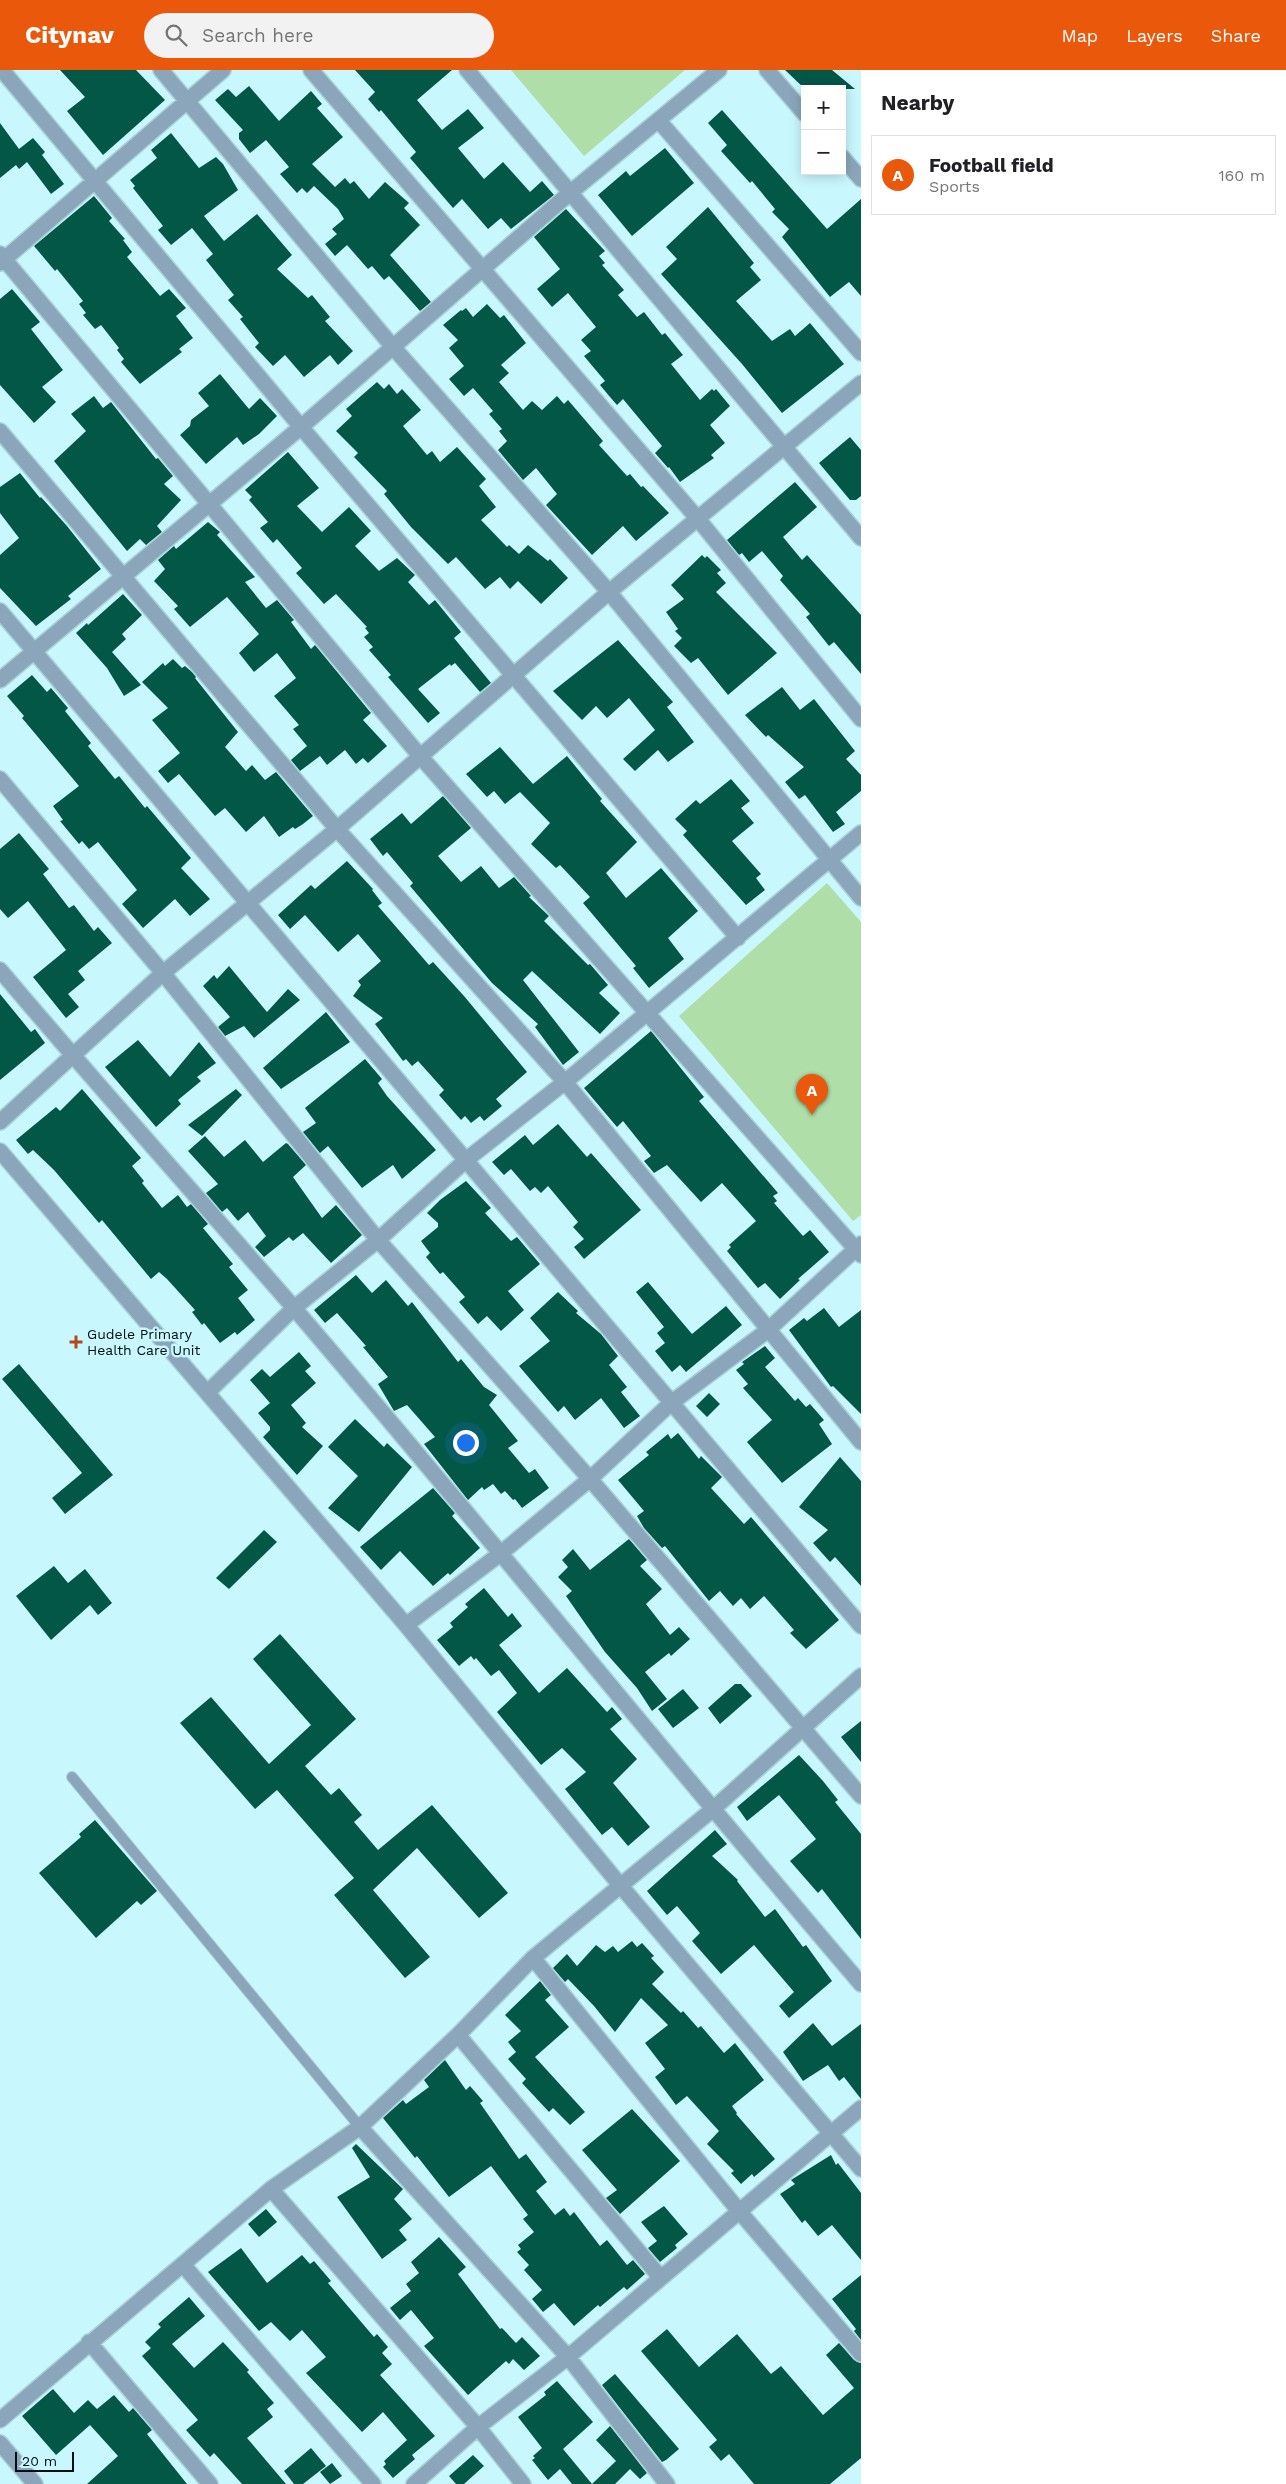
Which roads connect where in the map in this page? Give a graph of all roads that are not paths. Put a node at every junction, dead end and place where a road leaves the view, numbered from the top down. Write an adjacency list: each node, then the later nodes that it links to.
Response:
1 (2, 70): 13 (street)
2 (161, 70): 8 (street)
3 (223, 70): 8 (street)
4 (311, 70): 16 (street)
5 (467, 70): 14 (street)
6 (719, 70): 10 (street)
7 (768, 70): 9 (street)
8 (188, 101): 13 (street); 17 (street)
9 (801, 109)
10 (660, 121): 14 (street); 18 (street)
11 (846, 162): 12 (street)
12 (861, 179)
13 (93, 180): 15 (street); 20 (street)
14 (571, 192): 16 (street); 22 (street)
15 (1, 259): 23 (street)
16 (485, 269): 17 (street); 24 (street)
17 (394, 347): 20 (street); 27 (street)
18 (861, 352)
19 (861, 383): 22 (street)
20 (301, 427): 23 (street); 30 (street)
21 (0, 431): 26 (street)
22 (784, 448): 24 (street); 25 (street)
23 (210, 503): 26 (street); 33 (street)
24 (698, 519): 27 (street); 32 (street)
25 (861, 538)
26 (124, 576): 29 (street); 35 (street)
27 (609, 592): 30 (street); 37 (street)
28 (0, 611): 29 (street)
29 (34, 650): 31 (street); 39 (street)
30 (514, 674): 33 (street); 40 (street)
31 (0, 680)
32 (861, 720)
33 (420, 756): 35 (street); 43 (street)
34 (0, 779): 42 (street)
35 (337, 829): 39 (street); 45 (street)
36 (861, 833): 37 (street)
37 (830, 859): 38 (street); 40 (street)
38 (861, 898)
39 (246, 902): 42 (street); 48 (street)
40 (738, 938): 43 (street)
41 (0, 970): 44 (street)
42 (163, 973): 44 (street); 49 (street)
43 (646, 1012): 45 (street); 50 (street)
44 (71, 1055): 46 (street); 51 (street)
45 (565, 1082): 48 (street); 52 (street)
46 (0, 1122)
47 (0, 1152): 53 (street)
48 (466, 1160): 49 (street); 54 (street)
49 (378, 1240): 51 (street); 56 (street)
50 (859, 1249): 52 (street)
51 (294, 1308): 53 (street); 57 (street)
52 (768, 1330): 54 (street); 55 (street)
53 (208, 1392): 58 (street)
54 (671, 1403): 56 (street); 59 (street)
55 (861, 1442)
56 (590, 1479): 57 (street); 61 (street)
57 (500, 1554): 58 (street); 64 (street)
58 (406, 1625): 65 (street)
59 (861, 1626)
60 (861, 1676): 61 (street)
61 (803, 1728): 63 (street); 64 (street)
62 (72, 1777): 70 (lane)
63 (861, 1796)
64 (712, 1810): 65 (street); 67 (street)
65 (620, 1885): 66 (street); 71 (street)
66 (533, 1958): 68 (street); 74 (street)
67 (861, 1984)
68 (458, 2035): 70 (street); 76 (street)
69 (861, 2108): 71 (street)
70 (360, 2127): 73 (street); 79 (street)
71 (830, 2133): 72 (street); 74 (street)
72 (861, 2168)
73 (271, 2189): 75 (street); 81 (street)
74 (739, 2211): 76 (street); 78 (street)
75 (184, 2266): 77 (street); 85 (street)
76 (660, 2277): 79 (street)
77 (89, 2342): 80 (street); 84 (street)
78 (861, 2354)
79 (568, 2357): 81 (street); 88 (street)
80 (0, 2420)
81 (478, 2427): 86 (street); 87 (street)
82 (0, 2443): 83 (street)
83 (35, 2484)
84 (210, 2484)
85 (372, 2484)
86 (414, 2484)
87 (523, 2484)
88 (667, 2484)

